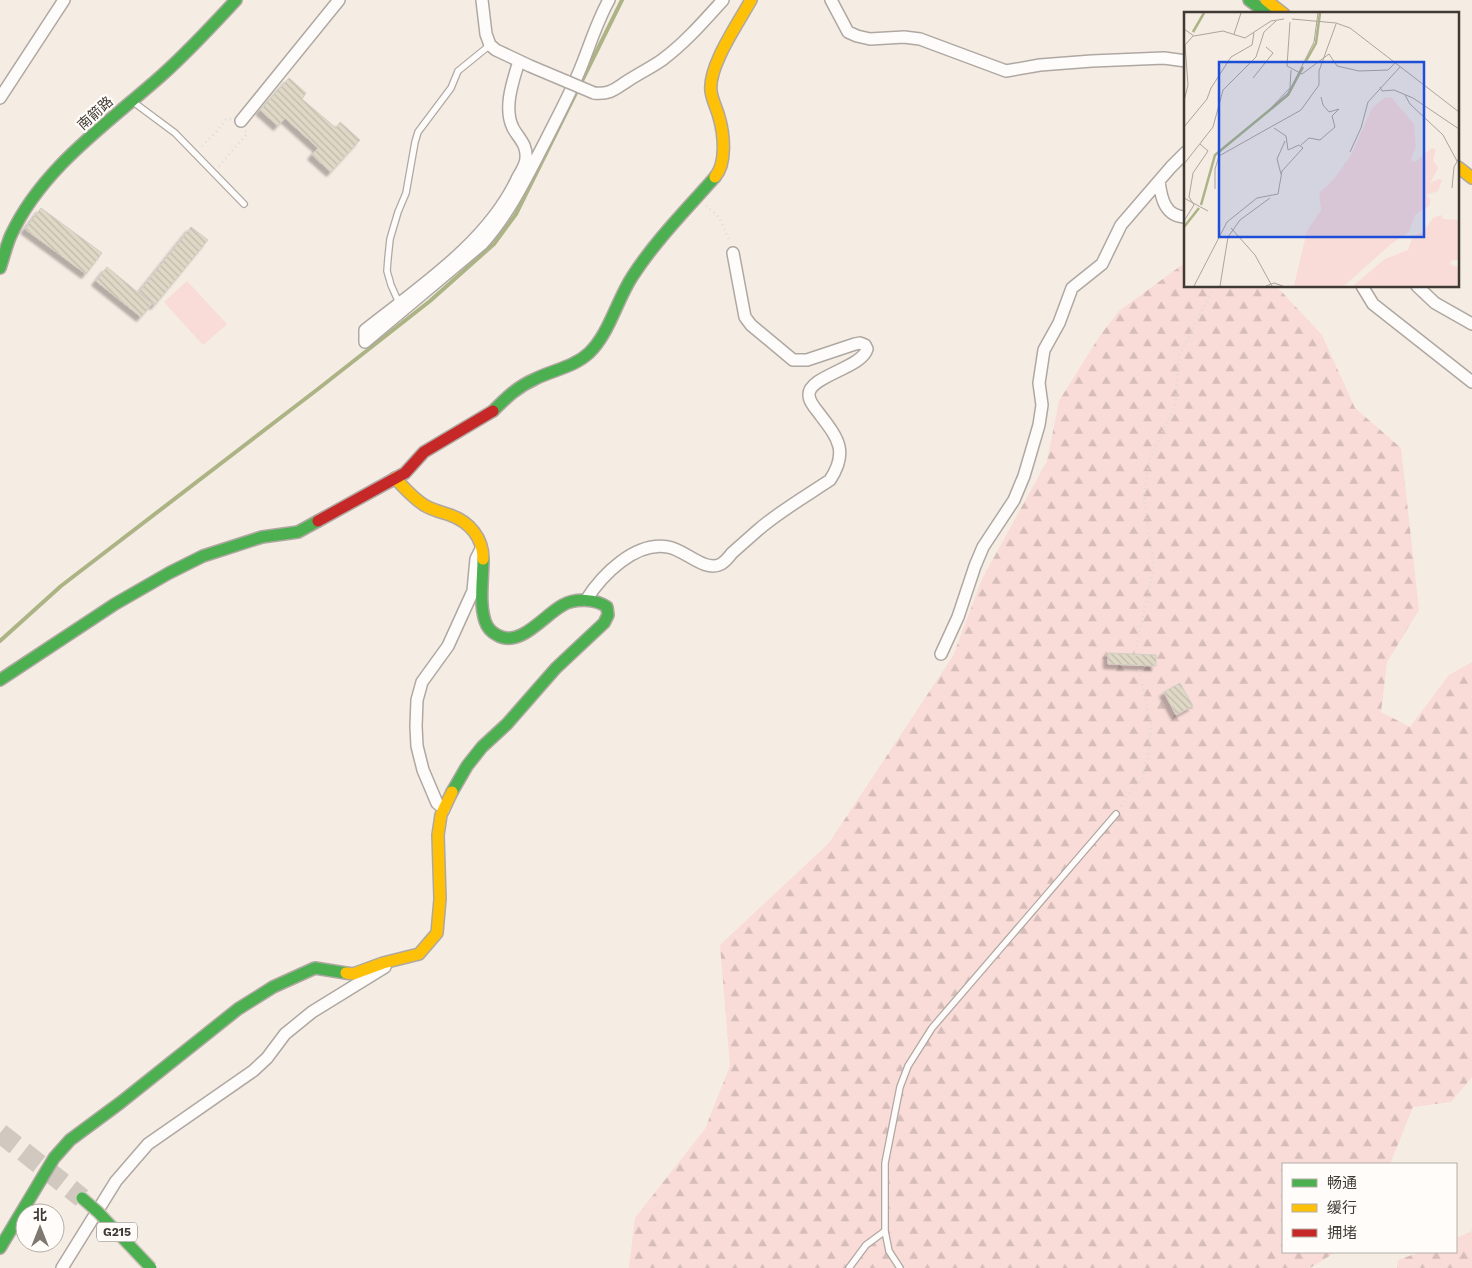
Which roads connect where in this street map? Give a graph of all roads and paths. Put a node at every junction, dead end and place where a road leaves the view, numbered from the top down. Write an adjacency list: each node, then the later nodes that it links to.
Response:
1 (64, 0): 16 (street)
2 (236, 0): 17 (main road, 南箭路)
3 (339, 0): 19 (street)
4 (482, 0): 13 (street)
5 (609, 0): 37 (street)
6 (723, 0): 14 (street, bridge)
7 (751, 0): 29 (main road)
8 (831, 0): 15 (street)
9 (1249, 0): 11 (main road)
10 (1266, 0): 12 (main road)
11 (1265, 12)
12 (1281, 12)
13 (490, 45): 14 (street); 37 (lane)
14 (519, 61): 37 (street)
15 (1184, 61)
16 (0, 98)
17 (132, 101): 21 (lane); 33 (main road, 南箭路)
18 (226, 118): 21 (path)
19 (241, 121)
20 (248, 134): 26 (path)
21 (195, 154): 26 (lane)
22 (1184, 154): 28 (street)
23 (1460, 156): 24 (main road)
24 (1472, 165)
25 (1460, 169): 27 (main road)
26 (213, 173): 30 (lane)
27 (1472, 178)
28 (1159, 181): 31 (street); 43 (street)
29 (696, 197): 32 (path); 40 (main road)
30 (244, 204)
31 (1184, 217)
32 (733, 253): 42 (street)
33 (0, 268)
34 (1210, 288): 46 (path)
35 (1363, 288): 39 (street)
36 (1419, 288): 38 (street)
37 (399, 303)
38 (1472, 324)
39 (1472, 382)
40 (395, 478): 41 (main road); 44 (main road)
41 (482, 547): 42 (main road); 45 (street)
42 (586, 600): 45 (main road)
43 (941, 654)
44 (0, 680)
45 (444, 809): 47 (main road)
46 (1116, 814): 49 (lane)
47 (402, 958): 50 (main road); 51 (street)
48 (82, 1198): 52 (main road, G215, bridge)
49 (885, 1231): 53 (lane); 54 (lane)
50 (0, 1248)
51 (62, 1268)
52 (151, 1268)
53 (849, 1268)
54 (900, 1268)

